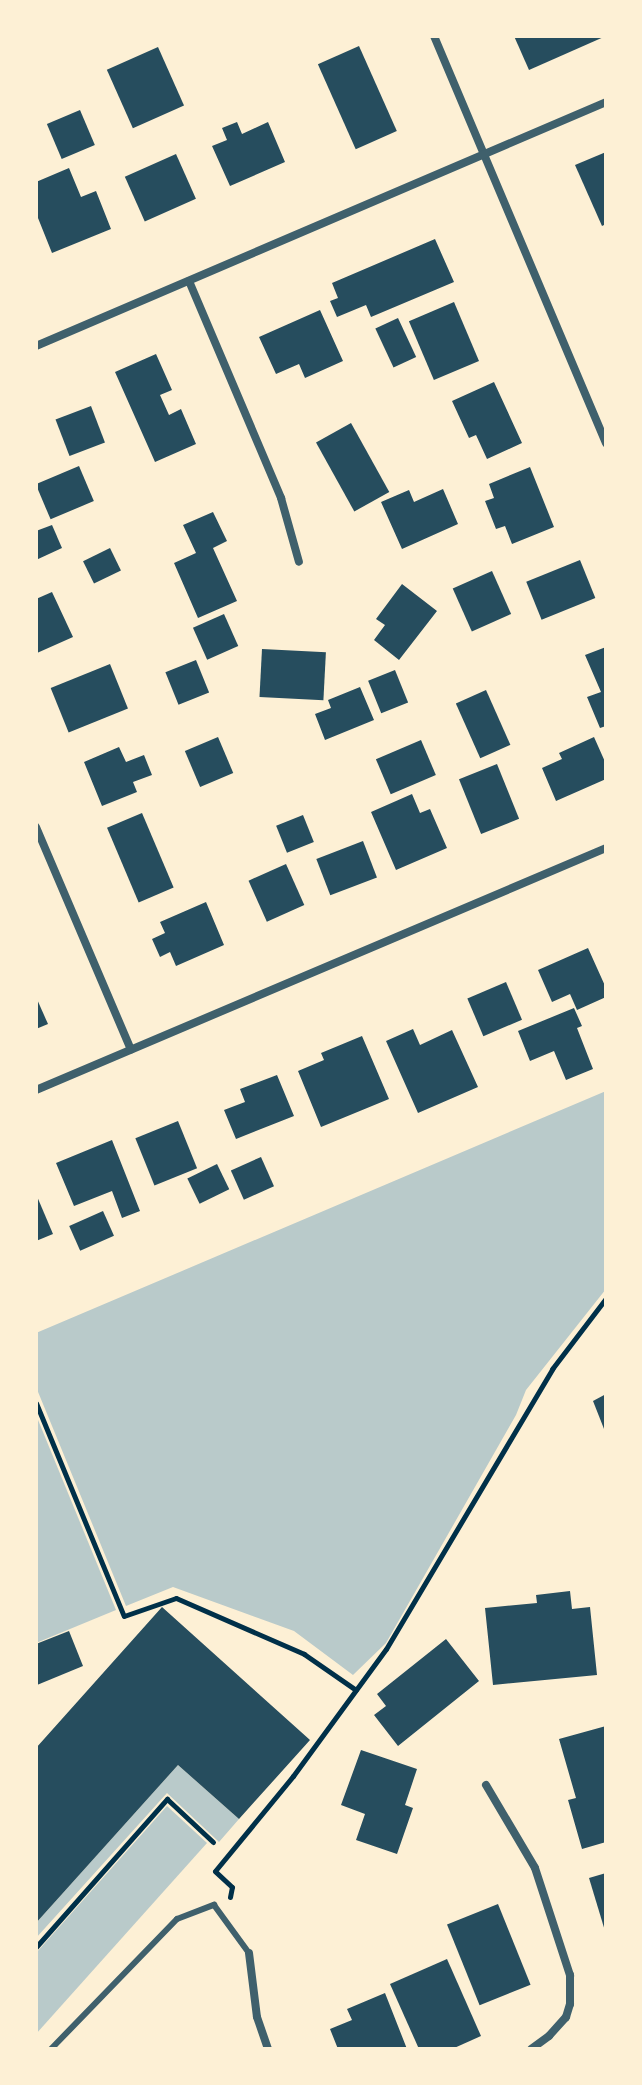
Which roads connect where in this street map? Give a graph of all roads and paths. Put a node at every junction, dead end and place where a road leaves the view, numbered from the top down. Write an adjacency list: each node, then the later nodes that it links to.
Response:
1 (434, 36): 3 (street)
2 (606, 102): 3 (street)
3 (484, 154): 4 (street); 6 (street)
4 (189, 281): 5 (street); 7 (street)
5 (36, 346)
6 (606, 443)
7 (299, 562)
8 (36, 827): 10 (street)
9 (606, 848): 10 (street)
10 (131, 1050): 11 (street)
11 (36, 1090)
12 (606, 1298): 14 (path)
13 (36, 1403): 14 (path)
14 (356, 1690): 17 (path)
15 (486, 1785): 22 (street)
16 (213, 1842): 18 (path)
17 (230, 1897)
18 (36, 1947)
19 (249, 1953): 20 (lane); 21 (street)
20 (51, 2049)
21 (268, 2049)
22 (531, 2049)

